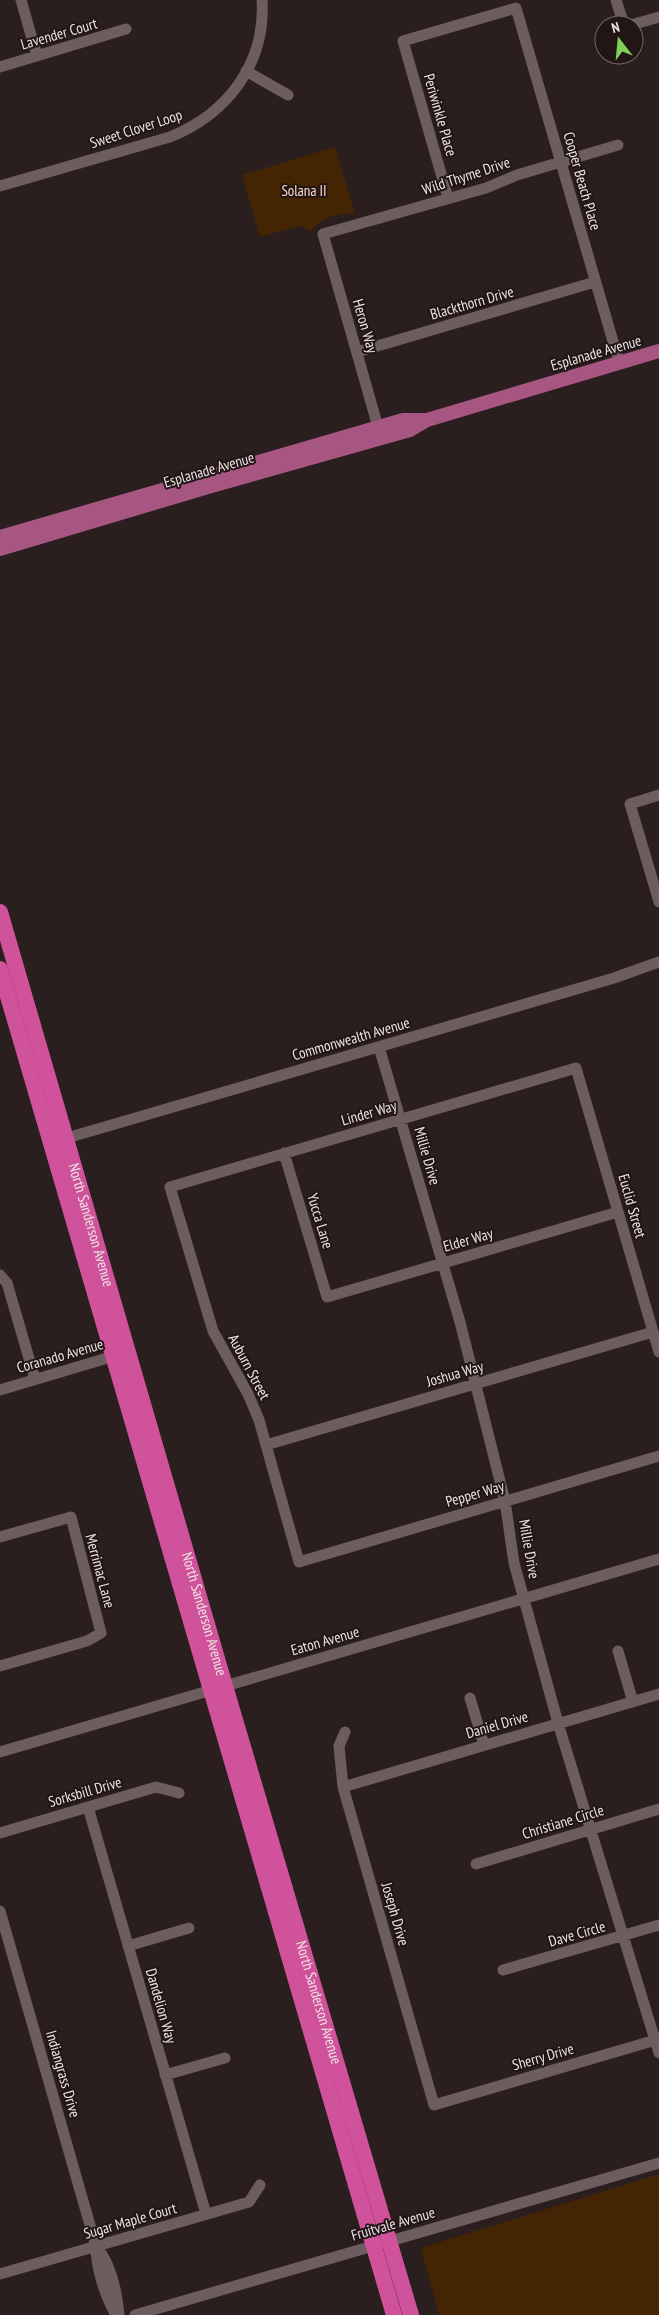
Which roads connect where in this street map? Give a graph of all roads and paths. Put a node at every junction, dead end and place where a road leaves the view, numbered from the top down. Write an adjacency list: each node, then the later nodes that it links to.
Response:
1 (21, 0): 9 (street)
2 (262, 0): 11 (street, Sweet Clover Loop)
3 (616, 0): 4 (street)
4 (620, 15)
5 (659, 17): 6 (street)
6 (644, 21)
7 (126, 29): 9 (street, Lavender Court)
8 (403, 41): 14 (street, Cooper Beach Place); 16 (street, Periwinkle Place)
9 (37, 56): 10 (street, Lavender Court)
10 (0, 66)
11 (246, 71): 12 (street); 15 (street, Sweet Clover Loop)
12 (288, 95)
13 (618, 145): 14 (street, Wild Thyme Drive)
14 (560, 162): 16 (street, Wild Thyme Drive); 18 (street, Cooper Beach Place)
15 (0, 186)
16 (448, 198): 17 (street, Wild Thyme Drive)
17 (323, 234): 20 (street, Heron Way)
18 (595, 282): 20 (street, Blackthorn Drive); 21 (street, Cooper Beach Place)
19 (659, 351): 21 (main road, Esplanade Avenue)
20 (357, 352): 23 (street, Heron Way)
21 (619, 362): 22 (main road, Esplanade Avenue)
22 (426, 420): 23 (main road, Esplanade Avenue); 25 (main road, Esplanade Avenue)
23 (378, 427): 24 (main road, Esplanade Avenue)
24 (0, 537)
25 (0, 549)
26 (659, 795): 27 (street)
27 (659, 902)
28 (0, 912): 34 (highway, North Sanderson Avenue)
29 (659, 962): 31 (street, Commonwealth Avenue)
30 (0, 968): 34 (highway, North Sanderson Avenue)
31 (379, 1047): 33 (street, Millie Drive); 34 (street, Commonwealth Avenue)
32 (576, 1068): 33 (street, Linder Way); 37 (street, Euclid Street)
33 (401, 1119): 35 (street, Linder Way); 38 (street, Millie Drive)
34 (58, 1140): 43 (highway, North Sanderson Avenue)
35 (284, 1154): 36 (street, Linder Way); 40 (street, Yucca Lane)
36 (170, 1187): 47 (street, Auburn Street)
37 (618, 1212): 38 (street, Elder Way); 41 (street, Euclid Street)
38 (443, 1264): 40 (street, Elder Way); 45 (street, Millie Drive)
39 (0, 1274): 44 (street)
40 (327, 1297)
41 (653, 1332): 42 (street, Euclid Street); 45 (street, Joshua Way)
42 (659, 1352)
43 (121, 1354): 44 (street, Coranado Avenue); 56 (highway, North Sanderson Avenue)
44 (35, 1379): 46 (street, Coranado Avenue)
45 (475, 1384): 47 (street, Joshua Way); 49 (street, Millie Drive)
46 (0, 1390)
47 (266, 1445): 52 (street, Auburn Street)
48 (659, 1456): 49 (street, Pepper Way)
49 (504, 1501): 52 (street, Pepper Way); 53 (street, Millie Drive)
50 (0, 1537): 55 (street, Merrimac Lane)
51 (659, 1559): 53 (street, Eaton Avenue)
52 (299, 1562)
53 (524, 1599): 56 (street, Eaton Avenue); 60 (street, Millie Drive)
54 (618, 1651): 59 (street)
55 (0, 1666)
56 (218, 1688): 63 (street, Eaton Avenue); 85 (highway, North Sanderson Avenue)
57 (659, 1694): 59 (street, Daniel Drive)
58 (470, 1698): 62 (street)
59 (633, 1702): 60 (street, Daniel Drive)
60 (558, 1723): 62 (street, Daniel Drive); 68 (street, Millie Drive)
61 (345, 1732): 64 (street, Joseph Drive)
62 (484, 1744): 64 (street, Daniel Drive)
63 (0, 1752)
64 (344, 1787): 81 (street, Joseph Drive)
65 (179, 1793): 66 (street, Sorksbill Drive)
66 (88, 1807): 69 (street, Sorksbill Drive); 75 (street, Dandelion Way)
67 (659, 1809): 68 (street, Christiane Circle)
68 (591, 1829): 70 (street, Christiane Circle); 74 (street, Millie Drive)
69 (0, 1832)
70 (476, 1864)
71 (0, 1911): 86 (street, Indiangrass Drive)
72 (659, 1924): 74 (street, Dave Circle)
73 (189, 1928): 75 (street)
74 (624, 1936): 76 (street, Dave Circle); 77 (street, Millie Drive)
75 (128, 1946): 80 (street, Dandelion Way)
76 (503, 1970)
77 (657, 2039): 78 (street, Millie Drive); 81 (street, Sherry Drive)
78 (659, 2053)
79 (225, 2058): 80 (street)
80 (165, 2075): 84 (street, Dandelion Way)
81 (434, 2104)
82 (659, 2163): 85 (street, Fruitvale Avenue)
83 (260, 2185): 84 (street, Sugar Maple Court)
84 (206, 2214): 86 (street, Sugar Maple Court)
85 (381, 2243): 89 (street, Fruitvale Avenue); 90 (highway, North Sanderson Avenue); 91 (highway, North Sanderson Avenue)
86 (96, 2246): 87 (street, Sugar Maple Court); 88 (street, Indiangrass Drive)
87 (0, 2274)
88 (118, 2315)
89 (135, 2315)
90 (394, 2315)
91 (411, 2315)

